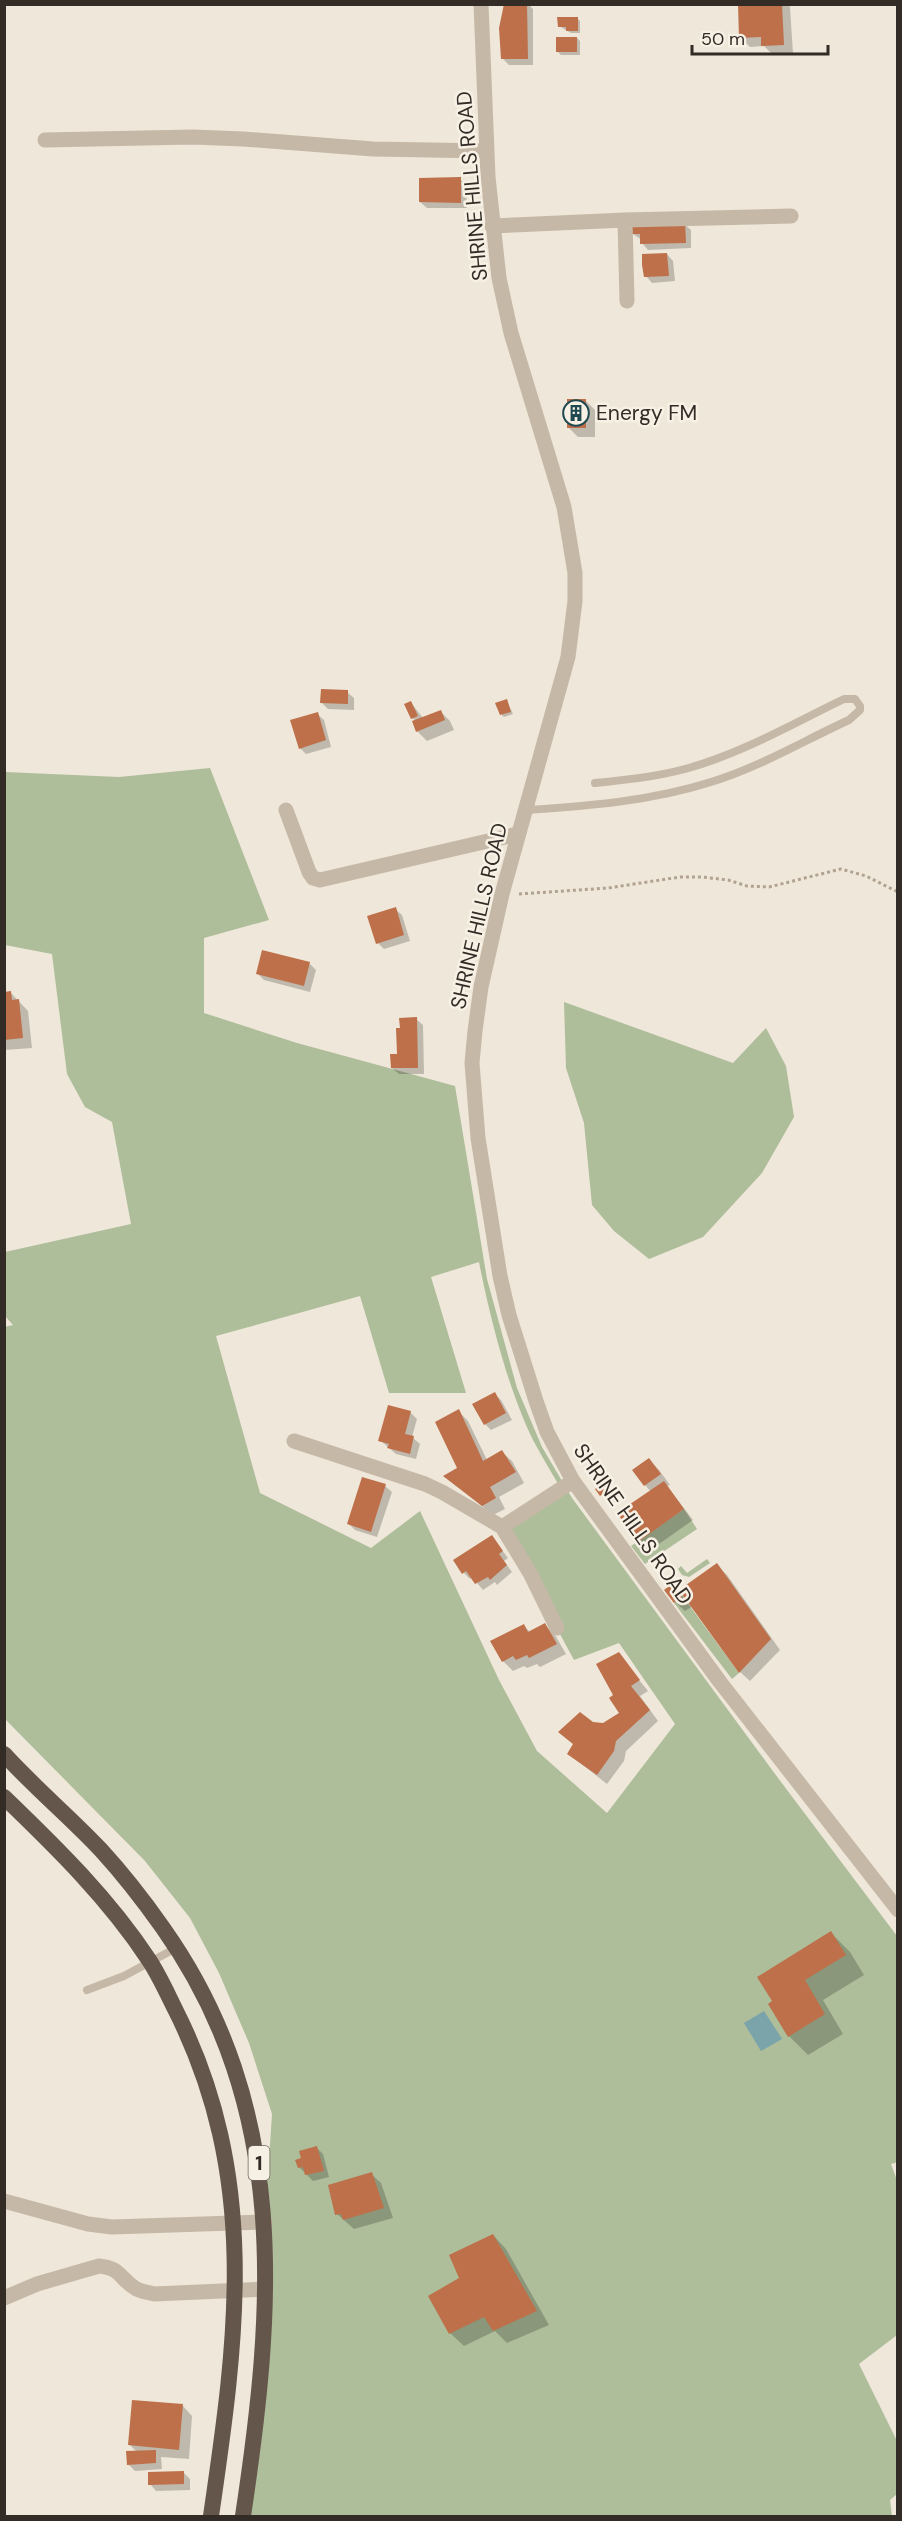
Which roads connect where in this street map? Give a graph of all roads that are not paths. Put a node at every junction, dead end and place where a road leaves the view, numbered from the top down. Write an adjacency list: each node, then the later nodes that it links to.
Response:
1 (481, 4): 3 (street, SHRINE HILLS ROAD)
2 (45, 140): 3 (street)
3 (486, 151): 6 (street, SHRINE HILLS ROAD)
4 (791, 216): 5 (street)
5 (625, 220): 6 (street); 7 (street)
6 (492, 226): 10 (street, SHRINE HILLS ROAD)
7 (627, 301)
8 (595, 783): 10 (lane)
9 (286, 810): 11 (street)
10 (526, 810): 11 (street, SHRINE HILLS ROAD)
11 (518, 834): 13 (street, SHRINE HILLS ROAD)
12 (294, 1441): 14 (street)
13 (573, 1481): 14 (street); 18 (street, SHRINE HILLS ROAD)
14 (502, 1527): 15 (street)
15 (557, 1628)
16 (4, 1754): 19 (highway, 1)
17 (4, 1797): 20 (highway, 1)
18 (897, 1910)
19 (177, 1948): 20 (lane); 23 (highway, 1)
20 (150, 1961): 21 (lane); 24 (highway, 1)
21 (87, 1990)
22 (4, 2201): 24 (street)
23 (265, 2222): 24 (street); 25 (highway, 1)
24 (234, 2223): 26 (highway, 1)
25 (266, 2289): 26 (street); 29 (highway, 1)
26 (236, 2291): 27 (street); 28 (highway, 1)
27 (4, 2298)
28 (211, 2517)
29 (243, 2517)

